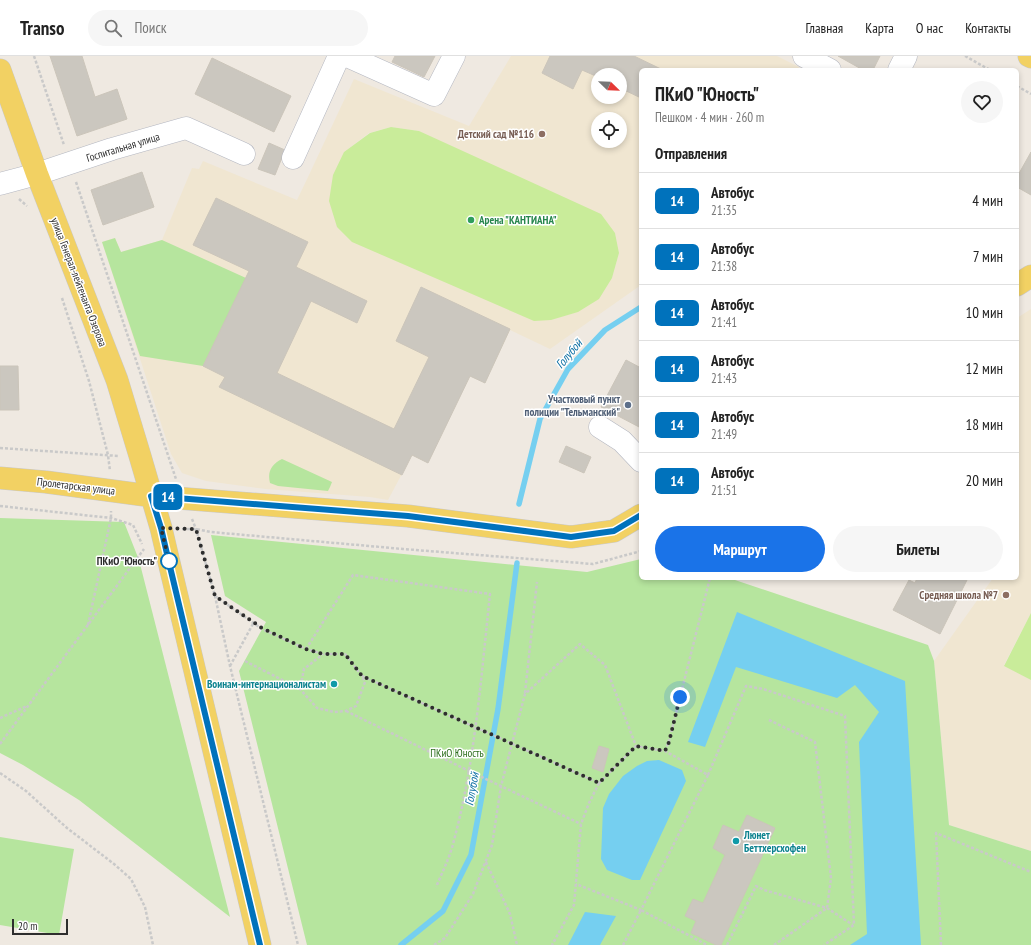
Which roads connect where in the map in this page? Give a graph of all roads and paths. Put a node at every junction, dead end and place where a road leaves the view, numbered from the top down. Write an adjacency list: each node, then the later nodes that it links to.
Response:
1 (34, 56): 16 (path)
2 (339, 56): 15 (street)
3 (347, 56): 4 (street)
4 (454, 56)
5 (804, 56): 8 (street)
6 (906, 56): 9 (street)
7 (965, 56): 10 (path)
8 (826, 68)
9 (900, 68)
10 (986, 68)
11 (0, 70): 17 (main road, улица Генерал-лейтенанта Озерова)
12 (1019, 87): 13 (path)
13 (1031, 94)
14 (244, 154): 16 (street, Госпитальная улица)
15 (292, 158)
16 (70, 163): 17 (street, Госпитальная улица); 26 (path)
17 (37, 174): 18 (street, Госпитальная улица); 27 (main road, улица Генерал-лейтенанта Озерова)
18 (1, 184): 19 (path)
19 (30, 208)
20 (1031, 276): 21 (main road)
21 (1019, 284)
22 (60, 293): 25 (path)
23 (600, 427): 28 (street)
24 (0, 448): 25 (path)
25 (108, 455): 27 (path); 30 (path)
26 (168, 455): 27 (path); 32 (path)
27 (140, 456): 31 (main road, улица Генерал-лейтенанта Озерова)
28 (639, 459)
29 (0, 478): 30 (main road, Пролетарская улица)
30 (112, 491): 31 (main road, Пролетарская улица); 35 (path)
31 (151, 496): 32 (main road, Пролетарская улица); 36 (main road, улица Генерал-лейтенанта Озерова)
32 (184, 498): 34 (main road, Пролетарская улица); 37 (path)
33 (0, 506): 35 (path)
34 (639, 516)
35 (110, 518): 38 (path); 46 (path)
36 (161, 528): 37 (path); 38 (path); 77 (main road, улица Генерал-лейтенанта Озерова)
37 (196, 529): 40 (path); 44 (path)
38 (136, 531): 39 (path)
39 (145, 548): 41 (path); 46 (path)
40 (639, 552)
41 (147, 556)
42 (710, 580): 62 (path)
43 (537, 582): 53 (path)
44 (215, 596): 45 (path); 50 (path)
45 (254, 622): 47 (path); 50 (path)
46 (88, 625): 54 (path)
47 (306, 649): 48 (path); 58 (path)
48 (323, 654): 51 (path); 52 (path)
49 (245, 661): 52 (path)
50 (230, 666): 78 (path)
51 (362, 676): 55 (path); 58 (path)
52 (300, 689): 55 (path)
53 (525, 694): 60 (path); 61 (path)
54 (28, 706): 56 (path); 59 (path)
55 (346, 711): 63 (path)
56 (0, 718)
57 (769, 720): 73 (path)
58 (476, 727): 60 (path); 63 (path)
59 (0, 744)
60 (512, 744): 66 (path); 67 (path)
61 (636, 746): 62 (path); 66 (path)
62 (665, 751): 65 (path)
63 (469, 771): 67 (path); 72 (path)
64 (0, 773): 76 (path)
65 (708, 776): 74 (path); 75 (path)
66 (599, 783): 68 (path)
67 (501, 786): 68 (path); 69 (path)
68 (582, 824): 71 (path)
69 (486, 861): 79 (path); 80 (path)
70 (1031, 872): 87 (path)
71 (576, 884): 74 (path); 81 (path)
72 (436, 887)
73 (827, 908): 75 (path); 84 (path); 85 (path)
74 (641, 910): 82 (path); 83 (path)
75 (854, 925): 86 (path)
76 (153, 945)
77 (260, 945)
78 (298, 945)
79 (434, 945)
80 (517, 945)
81 (552, 945)
82 (623, 945)
83 (707, 945)
84 (727, 945)
85 (774, 945)
86 (824, 945)
87 (942, 945)

